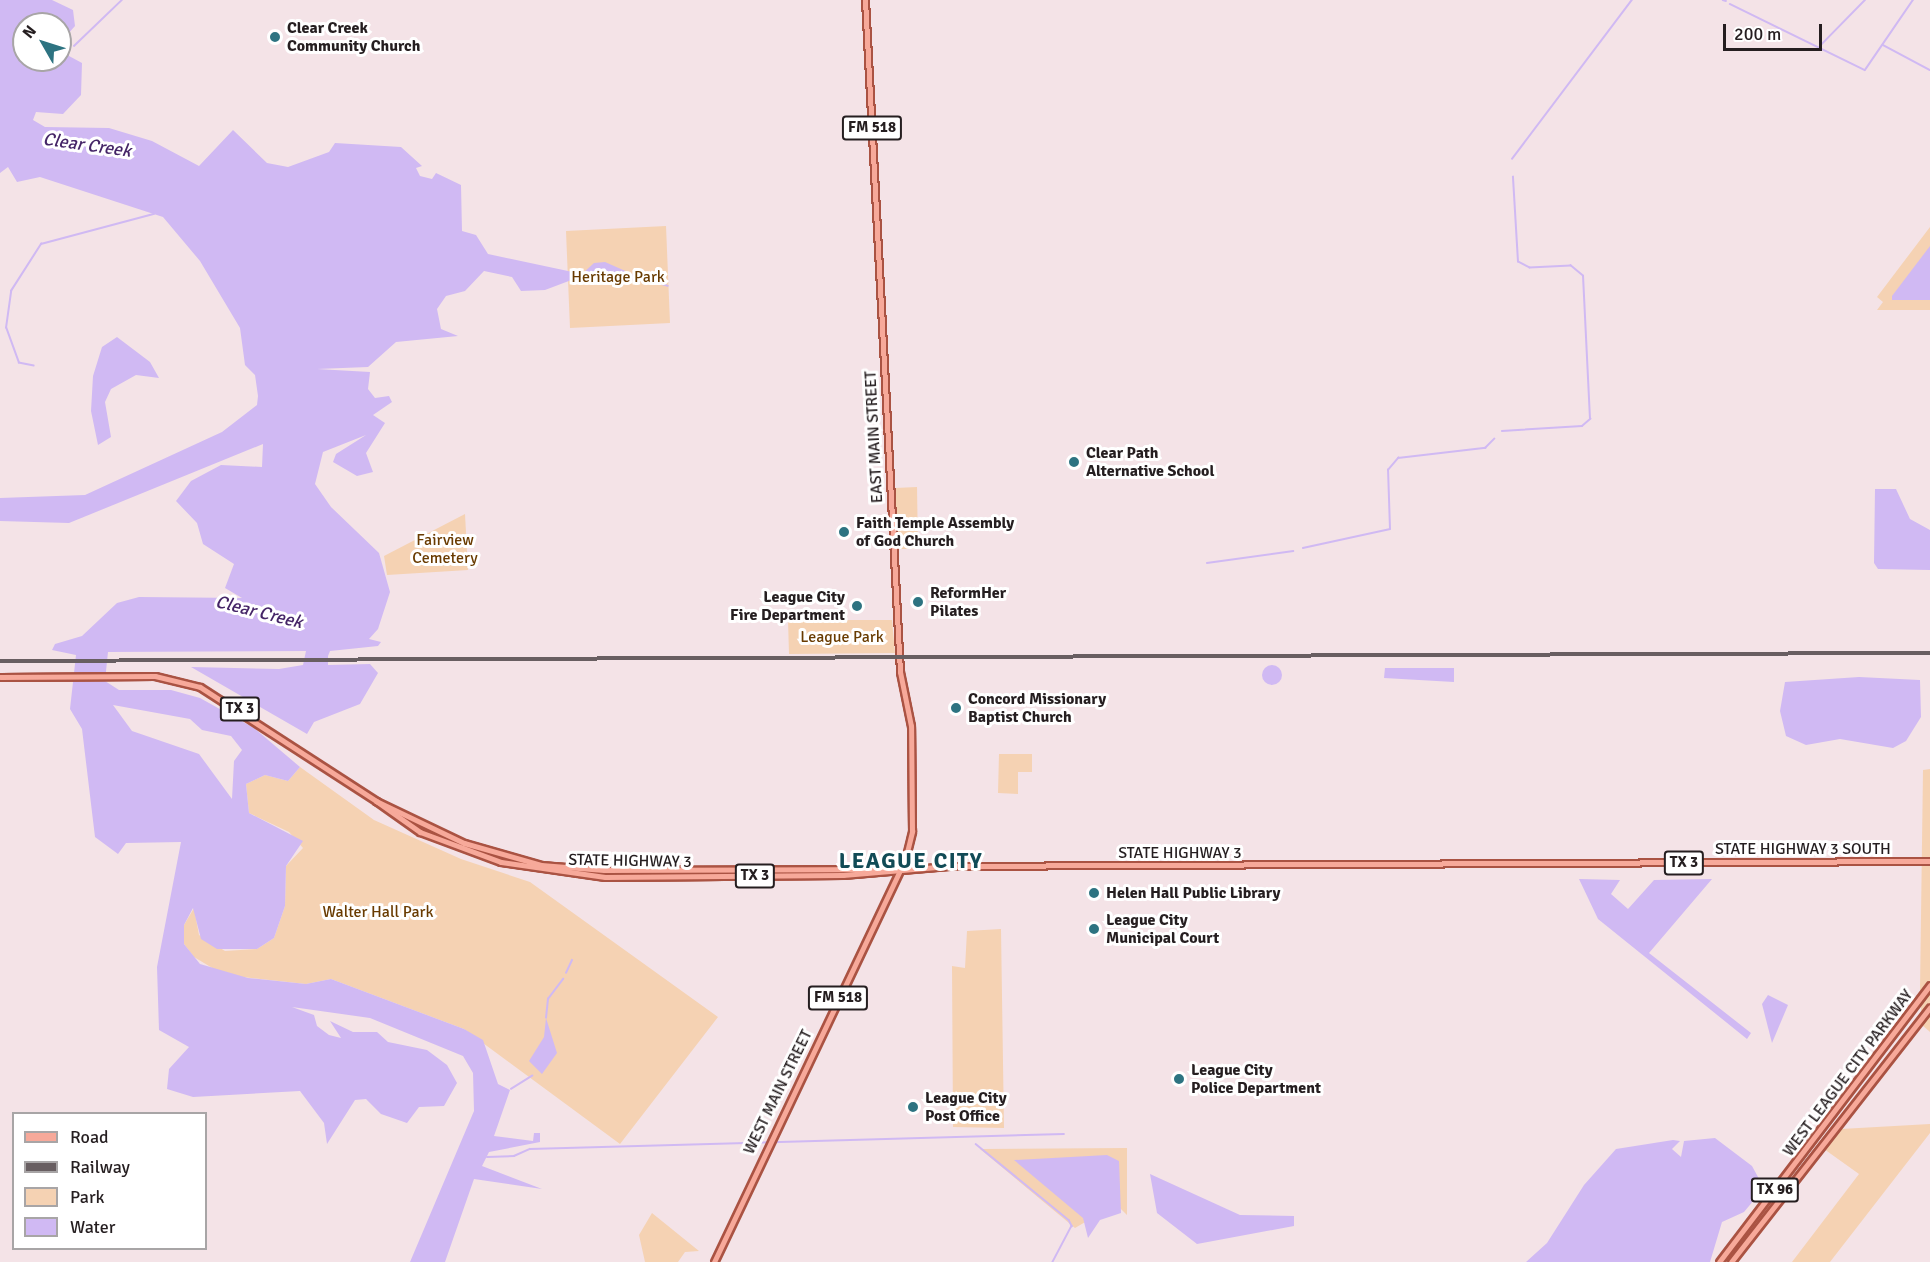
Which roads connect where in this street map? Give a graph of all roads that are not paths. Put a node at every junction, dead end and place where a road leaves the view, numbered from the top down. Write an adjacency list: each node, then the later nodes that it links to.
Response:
1 (865, 0): 5 (main road, EAST MAIN STREET / FM 518)
2 (0, 677): 5 (main road, STATE HIGHWAY 3 / TX 3)
3 (1930, 861): 4 (main road, STATE HIGHWAY 3 SOUTH / TX 3)
4 (1461, 865): 5 (main road, STATE HIGHWAY 3 / TX 3)
5 (900, 869): 10 (main road, WEST MAIN STREET / FM 518)
6 (1930, 985): 8 (main road, WEST LEAGUE CITY PARKWAY / TX 96)
7 (1930, 1007): 9 (main road, WEST LEAGUE CITY PARKWAY / TX 96)
8 (1881, 1056): 9 (main road); 11 (main road, WEST LEAGUE CITY PARKWAY / TX 96)
9 (1888, 1061): 12 (main road, WEST LEAGUE CITY PARKWAY / TX 96)
10 (714, 1262)
11 (1719, 1262)
12 (1731, 1262)

